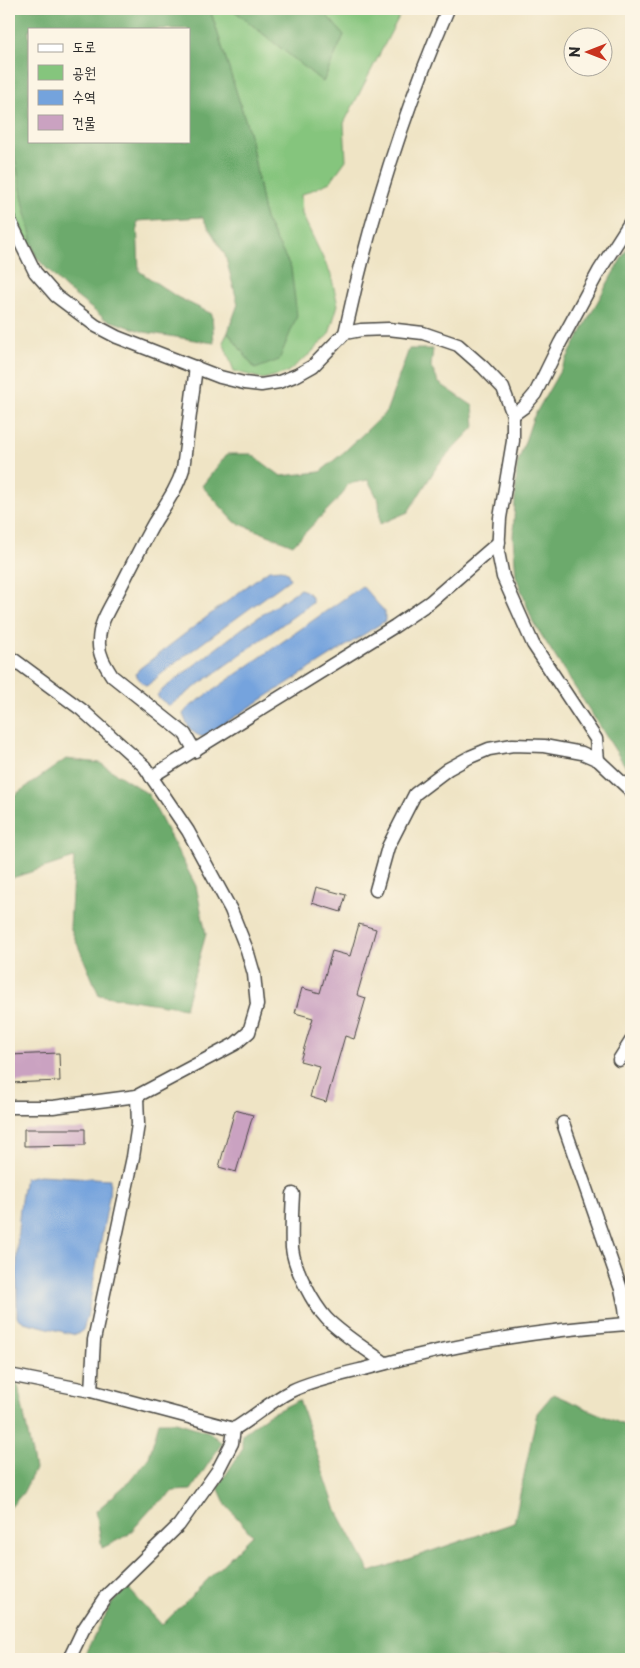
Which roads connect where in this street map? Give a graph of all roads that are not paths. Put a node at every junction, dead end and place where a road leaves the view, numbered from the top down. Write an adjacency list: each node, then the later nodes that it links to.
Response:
1 (448, 9): 4 (street)
2 (9, 219): 5 (street)
3 (631, 221): 6 (street)
4 (345, 333): 5 (street); 6 (street)
5 (196, 367): 9 (street)
6 (513, 415): 7 (street)
7 (499, 542): 9 (street); 10 (street)
8 (9, 656): 11 (street)
9 (195, 751): 11 (street)
10 (598, 760): 12 (street); 13 (street)
11 (152, 777): 16 (street)
12 (631, 791)
13 (376, 890)
14 (631, 1041): 15 (street)
15 (619, 1060)
16 (137, 1096): 17 (street); 23 (street)
17 (9, 1107)
18 (564, 1123): 20 (street)
19 (293, 1194): 21 (street)
20 (630, 1325): 21 (street)
21 (385, 1363): 24 (street)
22 (9, 1375): 23 (street)
23 (91, 1391): 24 (street)
24 (234, 1429): 25 (street)
25 (71, 1659)

